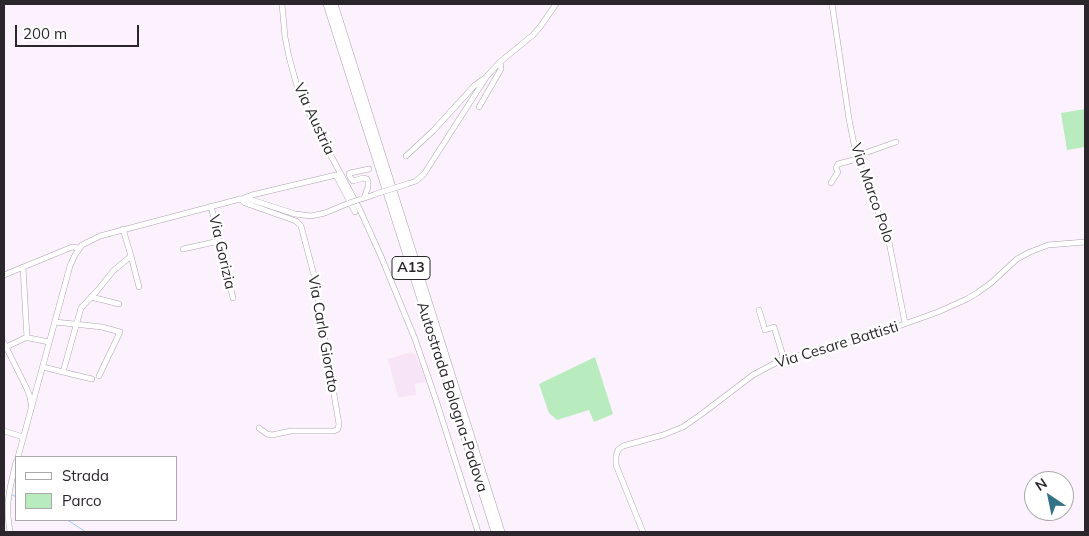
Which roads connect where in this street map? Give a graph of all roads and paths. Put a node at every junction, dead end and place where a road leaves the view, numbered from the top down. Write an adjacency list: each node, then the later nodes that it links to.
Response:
1 (282, 4): 13 (street, Via Austria)
2 (327, 4): 56 (highway, Autostrada Bologna-Padova / A13)
3 (334, 4): 57 (highway, Autostrada Bologna-Padova / A13)
4 (556, 4): 6 (street)
5 (832, 4): 11 (street, Via Marco Polo)
6 (500, 62): 7 (street); 8 (street)
7 (487, 76): 10 (street); 16 (street, bridge)
8 (479, 107)
9 (896, 142): 11 (street)
10 (406, 156)
11 (857, 159): 14 (street); 33 (street, Via Marco Polo)
12 (369, 169): 16 (street)
13 (338, 174): 15 (street); 18 (street); 55 (street)
14 (831, 183)
15 (242, 199): 16 (street, bridge); 17 (street); 47 (street, Via Carlo Giorato)
16 (362, 199)
17 (211, 206): 19 (street); 20 (street, Via Gorizia)
18 (355, 212)
19 (124, 230): 22 (street); 24 (street)
20 (219, 241): 23 (street); 29 (street, Via Gorizia)
21 (1085, 242): 33 (street, Via Cesare Battisti)
22 (79, 248): 25 (street); 32 (street)
23 (183, 249)
24 (131, 256): 27 (street); 28 (street)
25 (23, 267): 26 (street); 35 (street)
26 (4, 275)
27 (139, 287)
28 (91, 297): 30 (street); 34 (street)
29 (233, 298)
30 (119, 304)
31 (760, 310): 38 (street)
32 (55, 322): 34 (street); 36 (street)
33 (905, 323): 38 (street, Via Cesare Battisti)
34 (76, 325): 40 (street); 41 (street)
35 (27, 338): 36 (street); 37 (street)
36 (49, 342): 39 (street)
37 (5, 345): 44 (street)
38 (784, 359): 58 (street, Via Cesare Battisti)
39 (43, 367): 40 (street); 43 (street)
40 (63, 372): 42 (street)
41 (99, 376)
42 (92, 379)
43 (38, 387): 44 (street); 45 (street); 46 (street)
44 (27, 389): 45 (street)
45 (30, 397): 46 (street)
46 (31, 410): 49 (street)
47 (259, 428)
48 (4, 431): 49 (street)
49 (23, 437): 50 (street)
50 (18, 456)
51 (15, 466): 53 (street)
52 (4, 485): 53 (street)
53 (9, 491): 54 (street)
54 (10, 532)
55 (478, 532)
56 (495, 532)
57 (501, 532)
58 (643, 532)

